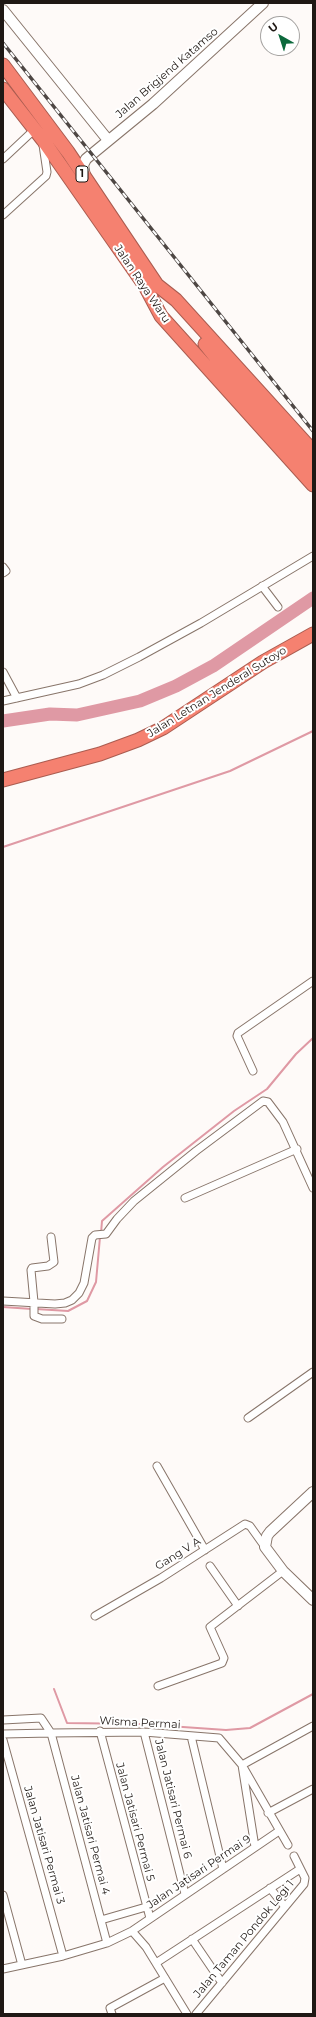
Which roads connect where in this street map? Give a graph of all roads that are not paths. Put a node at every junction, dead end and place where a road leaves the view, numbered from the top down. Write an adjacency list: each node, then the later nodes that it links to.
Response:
1 (263, 3): 7 (street, Jalan Brigjend Katamso)
2 (3, 10): 7 (street)
3 (3, 65): 8 (highway, Jalan Raya Waru / 1)
4 (3, 89): 5 (highway, Jalan Raya Waru / 1)
5 (35, 129): 6 (highway, Jalan Raya Waru / 1); 9 (street)
6 (43, 140): 12 (street); 13 (highway, Jalan Raya Waru / 1)
7 (108, 140): 10 (street, Jalan Brigjend Katamso)
8 (68, 152): 10 (street); 11 (highway, Jalan Raya Waru / 1)
9 (4, 156)
10 (86, 158): 11 (street)
11 (85, 177): 13 (highway, Jalan Raya Waru / 1)
12 (3, 215)
13 (151, 286): 14 (highway, Jalan Raya Waru); 15 (highway, 1); 16 (highway, Jalan Raya Waru)
14 (313, 451)
15 (313, 468)
16 (313, 485)
17 (313, 556): 20 (street)
18 (3, 567): 19 (street)
19 (3, 573)
20 (262, 586): 21 (street); 24 (street)
21 (278, 607)
22 (313, 634): 26 (highway, Jalan Letnan Jenderal Sutoyo)
23 (3, 672): 24 (street)
24 (17, 698): 25 (street)
25 (3, 701)
26 (3, 780)
27 (313, 981): 28 (street)
28 (253, 1071)
29 (297, 1149): 31 (street); 33 (street); 36 (street)
30 (313, 1166): 31 (street)
31 (306, 1169): 32 (street)
32 (313, 1188)
33 (185, 1198)
34 (51, 1237): 36 (street)
35 (3, 1301): 36 (street)
36 (34, 1303): 37 (street)
37 (62, 1319)
38 (313, 1372): 39 (street)
39 (248, 1418)
40 (157, 1466): 43 (street)
41 (313, 1492): 42 (street)
42 (265, 1548): 43 (street, Gang V A); 45 (street)
43 (205, 1550): 48 (street, Gang V A)
44 (210, 1566): 47 (street)
45 (283, 1571): 46 (street); 47 (street)
46 (313, 1600)
47 (238, 1606): 49 (street)
48 (95, 1616)
49 (158, 1686)
50 (3, 1720): 54 (street)
51 (313, 1726): 58 (street)
52 (100, 1731): 53 (street, Wisma Permai); 54 (street, Wisma Permai); 70 (street, Jalan Jatisari Permai 5)
53 (144, 1732): 56 (street, Wisma Permai); 68 (street, Jalan Jatisari Permai 6)
54 (51, 1733): 55 (street, Wisma Permai); 73 (street, Jalan Jatisari Permai 4)
55 (3, 1734)
56 (191, 1736): 58 (street, Wisma Permai); 65 (street)
57 (3, 1740): 77 (street, Jalan Jatisari Permai 3)
58 (242, 1765): 60 (street); 63 (street)
59 (313, 1789): 60 (street)
60 (268, 1813): 61 (street)
61 (279, 1831): 62 (street); 63 (street, Jalan Jatisari Permai 9)
62 (288, 1845)
63 (255, 1847): 65 (street, Jalan Jatisari Permai 9)
64 (294, 1856): 66 (street, Jalan Taman Pondok Legi 1)
65 (223, 1869): 68 (street, Jalan Jatisari Permai 9)
66 (300, 1869): 67 (street); 71 (street, Jalan Taman Pondok Legi 1)
67 (270, 1888): 71 (street); 75 (street)
68 (185, 1894): 72 (street, Jalan Jatisari Permai 9)
69 (3, 1895): 79 (street)
70 (146, 1907): 72 (street, Jalan Jatisari Permai 5); 73 (street)
71 (285, 1907): 82 (street, Jalan Taman Pondok Legi 1)
72 (150, 1918): 74 (street, Jalan Jatisari Permai 9)
73 (101, 1920): 76 (street, Jalan Jatisari Permai 4)
74 (132, 1931): 76 (street, Jalan Jatisari Permai 9); 78 (street)
75 (192, 1939): 78 (street); 82 (street)
76 (107, 1943): 77 (street, Jalan Jatisari Permai 9)
77 (64, 1956): 79 (street, Jalan Jatisari Permai 9)
78 (156, 1963): 81 (street)
79 (22, 1966): 80 (street, Jalan Jatisari Permai 9)
80 (3, 1969)
81 (165, 1978): 83 (street); 84 (street)
82 (222, 1983): 85 (street, Jalan Taman Pondok Legi 1)
83 (112, 2014)
84 (187, 2014)
85 (196, 2014)

